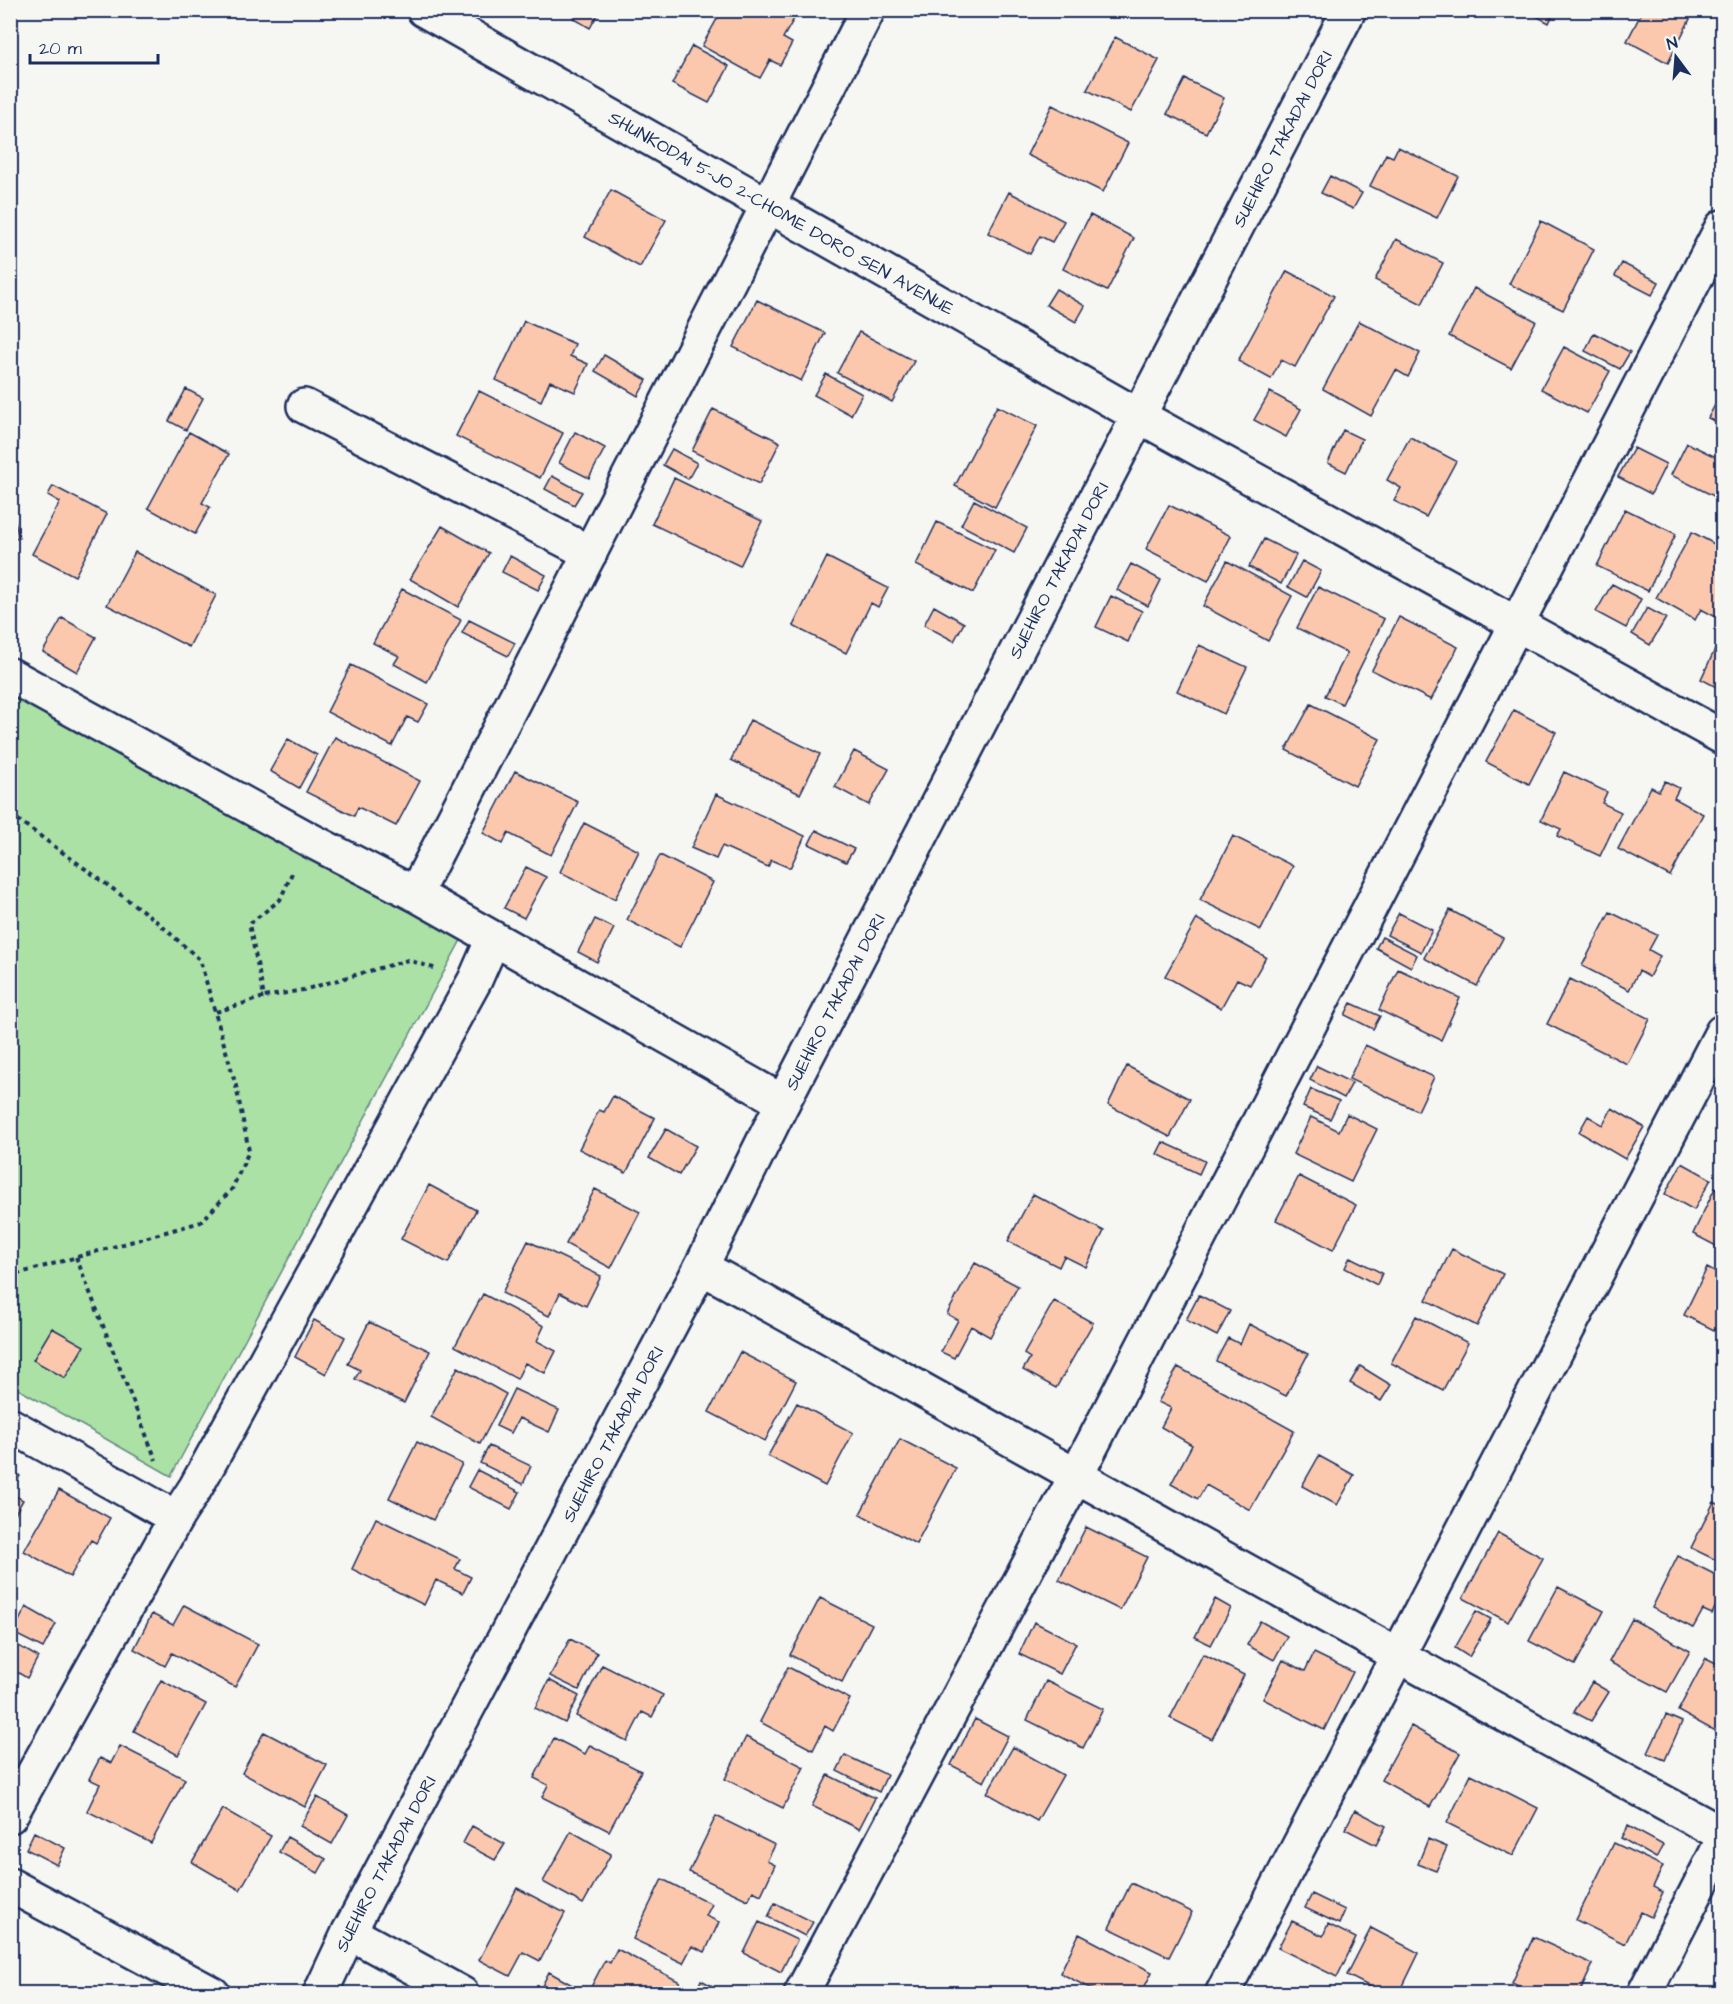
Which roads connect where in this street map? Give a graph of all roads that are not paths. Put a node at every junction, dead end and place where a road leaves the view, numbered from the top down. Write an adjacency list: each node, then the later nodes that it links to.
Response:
1 (424, 10): 4 (street, SHUNKODAI 5-JO 2-CHOME DORO SEN AVENUE)
2 (868, 10): 4 (street)
3 (1349, 10): 7 (street, SUEHIRO TAKADAI DORI)
4 (767, 207): 7 (street, SHUNKODAI 5-JO 2-CHOME DORO SEN AVENUE); 8 (street)
5 (1722, 227): 9 (street)
6 (304, 406): 8 (street)
7 (1139, 416): 9 (street, SHUNKODAI 5-JO 2-CHOME DORO SEN AVENUE); 15 (street, SUEHIRO TAKADAI DORI)
8 (590, 553): 12 (street)
9 (1516, 625): 11 (street, SHUNKODAI 5-JO 2-CHOME DORO SEN AVENUE); 18 (street)
10 (10, 675): 12 (street)
11 (1722, 737)
12 (415, 894): 13 (street)
13 (494, 939): 15 (street); 19 (street)
14 (1722, 1032): 20 (street)
15 (783, 1102): 16 (street, SUEHIRO TAKADAI DORI)
16 (701, 1267): 18 (street); 25 (street, SUEHIRO TAKADAI DORI)
17 (10, 1425): 19 (street)
18 (1077, 1474): 20 (street); 29 (street)
19 (176, 1518): 21 (street)
20 (1399, 1658): 22 (street); 30 (street)
21 (10, 1816)
22 (1722, 1834)
23 (1722, 1842): 31 (street)
24 (10, 1885): 26 (street)
25 (349, 1932): 27 (street, SUEHIRO TAKADAI DORI); 28 (street)
26 (213, 1994)
27 (320, 1994)
28 (462, 1994)
29 (801, 1994)
30 (1222, 1994)
31 (1644, 1994)

